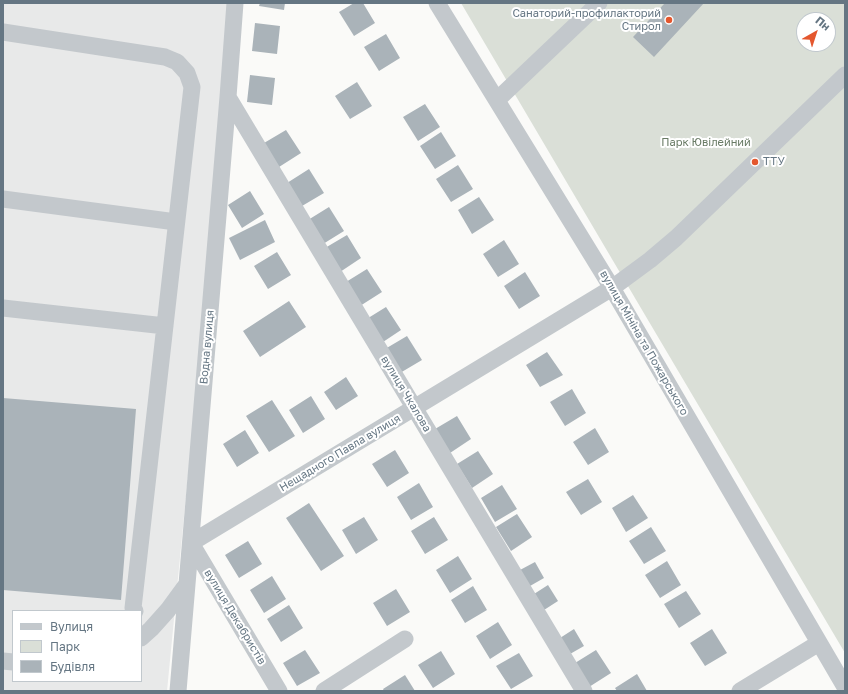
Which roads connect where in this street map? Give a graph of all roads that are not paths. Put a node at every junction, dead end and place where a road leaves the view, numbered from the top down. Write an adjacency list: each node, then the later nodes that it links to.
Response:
1 (235, 3): 6 (street, Водна вулиця)
2 (437, 3): 7 (street, вулиця Мініна та Пожарського)
3 (599, 3): 7 (street)
4 (3, 32): 9 (street)
5 (845, 75): 10 (street, Нещадного Павла вулиця)
6 (228, 97): 13 (street, вулиця Чкалова); 14 (street, Водна вулиця)
7 (497, 100): 10 (street, вулиця Мініна та Пожарського)
8 (3, 199): 9 (street)
9 (176, 222): 12 (street)
10 (612, 288): 13 (street, Нещадного Павла вулиця); 19 (street, вулиця Мініна та Пожарського)
11 (3, 308): 12 (street)
12 (165, 326): 16 (street)
13 (414, 408): 14 (street, Нещадного Павла вулиця); 24 (street, вулиця Чкалова)
14 (191, 542): 15 (street, Водна вулиця); 22 (street, вулиця Декабристів)
15 (188, 584): 17 (street); 21 (street, Водна вулиця)
16 (134, 610)
17 (144, 630)
18 (405, 639): 23 (street)
19 (819, 643): 20 (street, вулиця Мініна та Пожарського); 25 (street)
20 (845, 687)
21 (178, 691)
22 (279, 691)
23 (324, 691)
24 (584, 691)
25 (740, 691)

